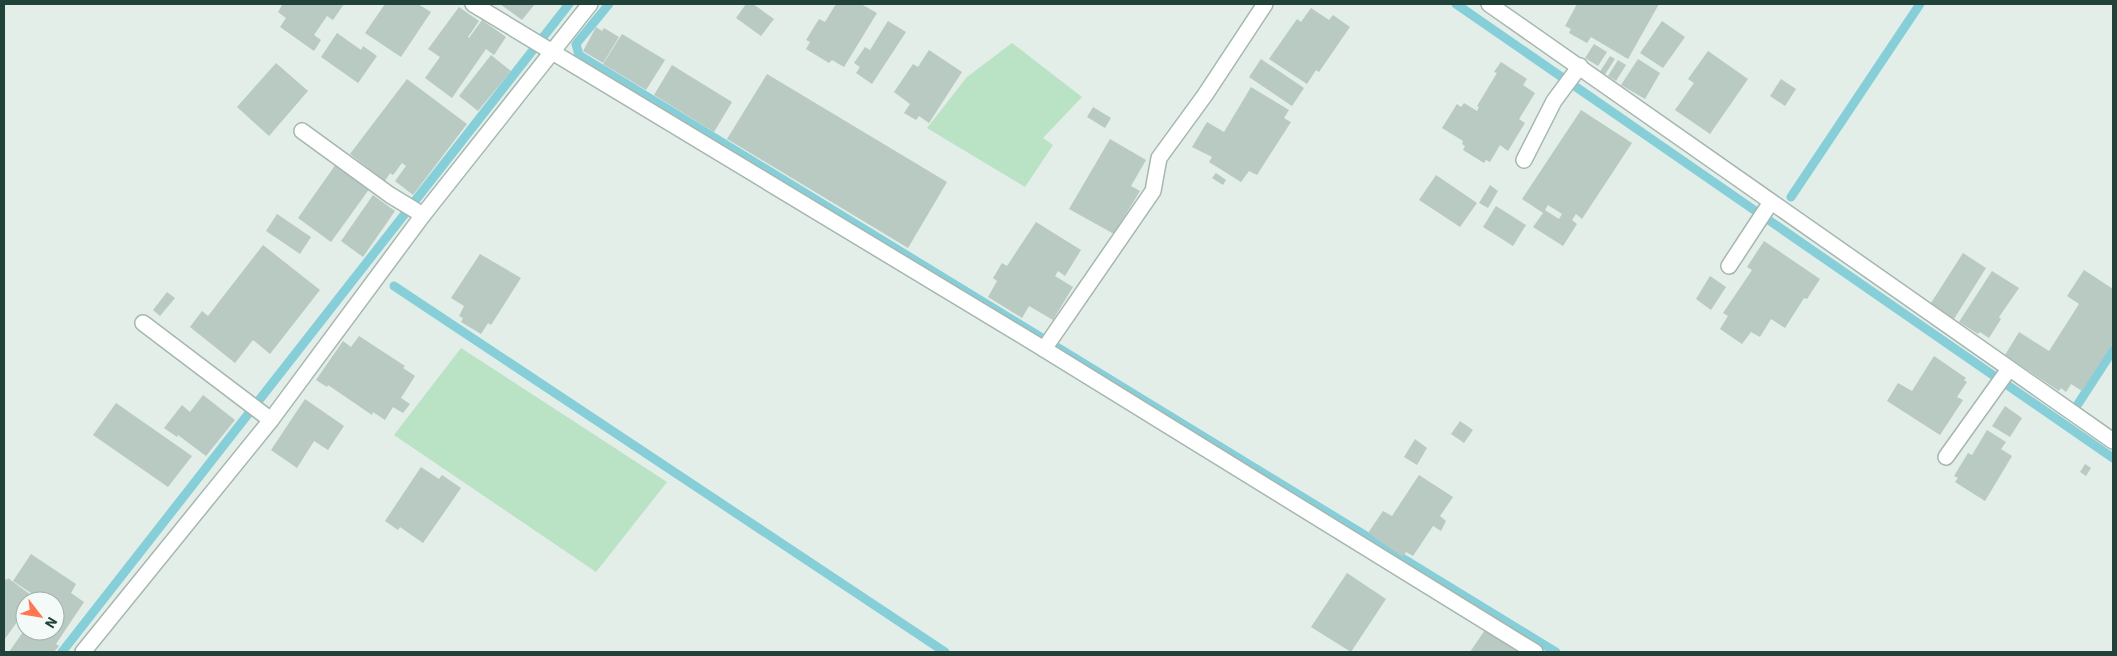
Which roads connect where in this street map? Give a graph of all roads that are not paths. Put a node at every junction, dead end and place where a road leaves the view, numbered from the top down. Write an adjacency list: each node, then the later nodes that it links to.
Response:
1 (472, 4): 5 (street)
2 (590, 4): 5 (street)
3 (1265, 4): 13 (street)
4 (1489, 4): 6 (street)
5 (543, 46): 10 (street); 13 (street)
6 (1577, 71): 8 (street); 9 (street)
7 (302, 131): 10 (street)
8 (1524, 160)
9 (1768, 206): 11 (street); 14 (street)
10 (415, 210): 15 (street)
11 (1729, 266)
12 (143, 323): 15 (street)
13 (1047, 345): 19 (street)
14 (2006, 372): 16 (street); 17 (street)
15 (259, 411): 18 (street)
16 (2113, 441)
17 (1946, 457)
18 (83, 652)
19 (1535, 652)

